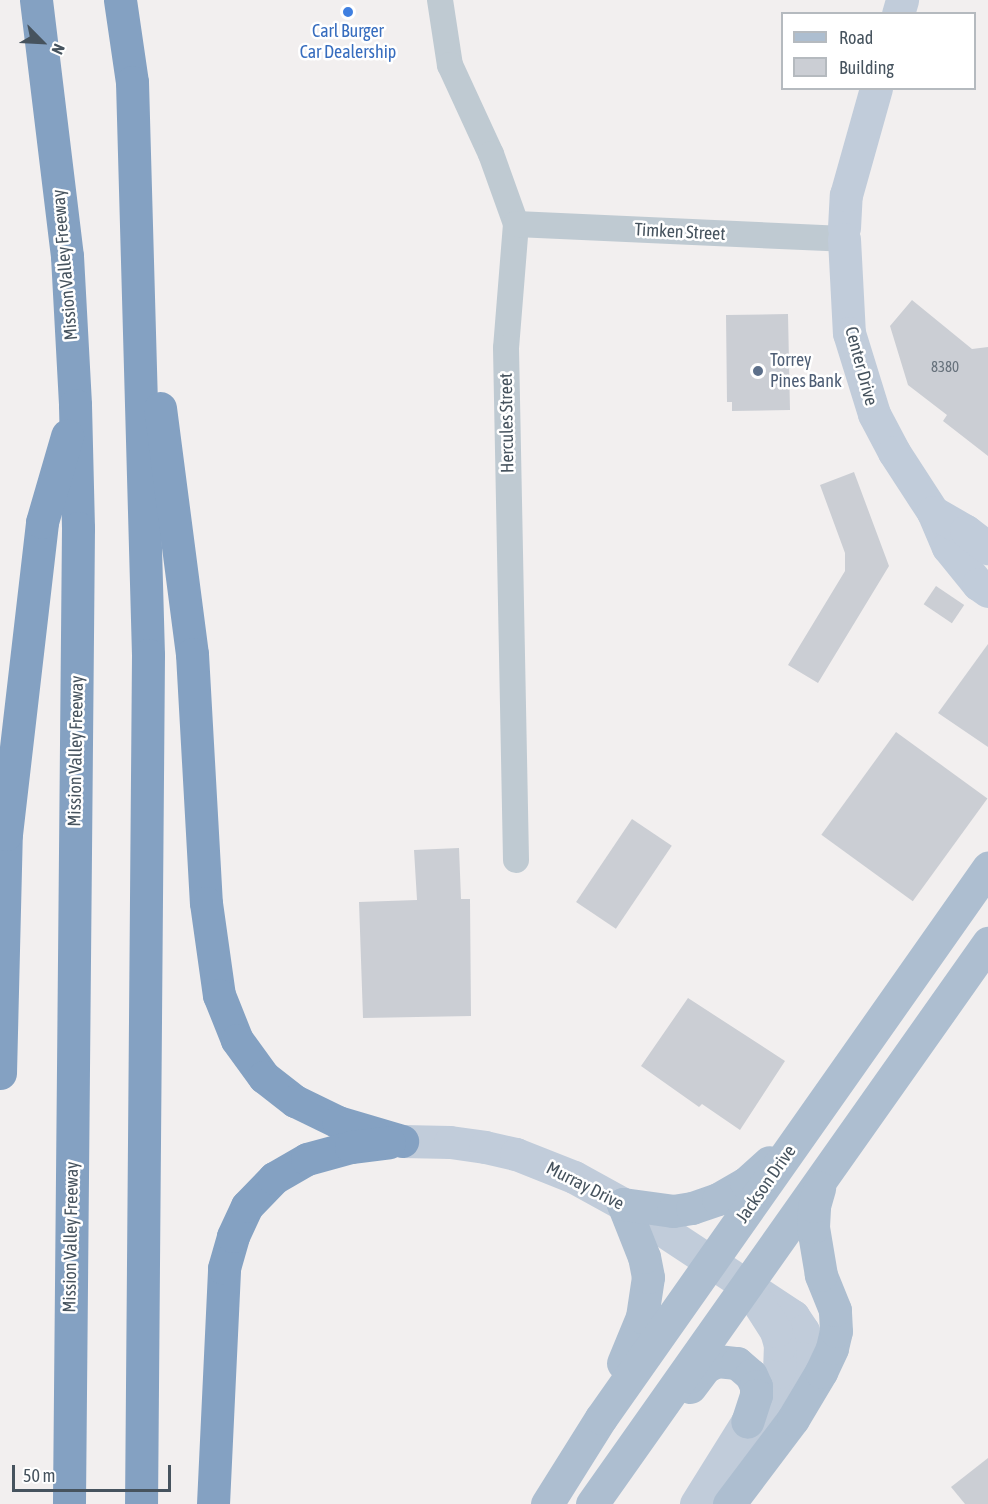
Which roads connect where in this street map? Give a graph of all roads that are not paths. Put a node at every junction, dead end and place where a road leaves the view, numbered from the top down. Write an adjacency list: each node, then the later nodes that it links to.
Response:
1 (36, 0): 10 (highway, Mission Valley Freeway)
2 (120, 0): 5 (highway)
3 (130, 0): 5 (highway)
4 (440, 0): 7 (street, Hercules Street)
5 (132, 82): 8 (highway)
6 (875, 90): 9 (main road, Center Drive)
7 (516, 224): 9 (street, Timken Street); 14 (street, Hercules Street)
8 (136, 232): 21 (highway); 32 (highway)
9 (844, 233): 11 (main road, Center Drive)
10 (75, 405): 18 (highway); 28 (highway, Mission Valley Freeway)
11 (933, 512): 12 (main road, Center Drive); 13 (main road, Center Drive)
12 (988, 548)
13 (988, 591)
14 (516, 860)
15 (988, 868): 17 (main road, Jackson Drive)
16 (988, 943): 19 (main road)
17 (930, 948): 19 (main road); 20 (main road, Jackson Drive)
18 (0, 1073)
19 (885, 1089): 22 (main road)
20 (806, 1128): 23 (main road); 24 (main road, Jackson Drive)
21 (402, 1141): 23 (main road, Murray Drive); 33 (highway)
22 (822, 1178): 25 (main road); 38 (main road)
23 (622, 1204): 24 (main road, Murray Drive); 26 (main road)
24 (711, 1262): 25 (main road, Murray Drive); 26 (main road, Jackson Drive)
25 (747, 1286): 27 (main road, Murray Drive); 29 (main road); 37 (main road, Murray Drive)
26 (601, 1418): 34 (main road, Jackson Drive)
27 (747, 1422): 29 (main road); 36 (main road, Murray Drive)
28 (69, 1443): 30 (highway); 31 (highway, Mission Valley Freeway)
29 (610, 1477): 35 (main road)
30 (48, 1504)
31 (69, 1504)
32 (141, 1504)
33 (213, 1504)
34 (547, 1504)
35 (592, 1504)
36 (696, 1504)
37 (723, 1504)
38 (729, 1504)

